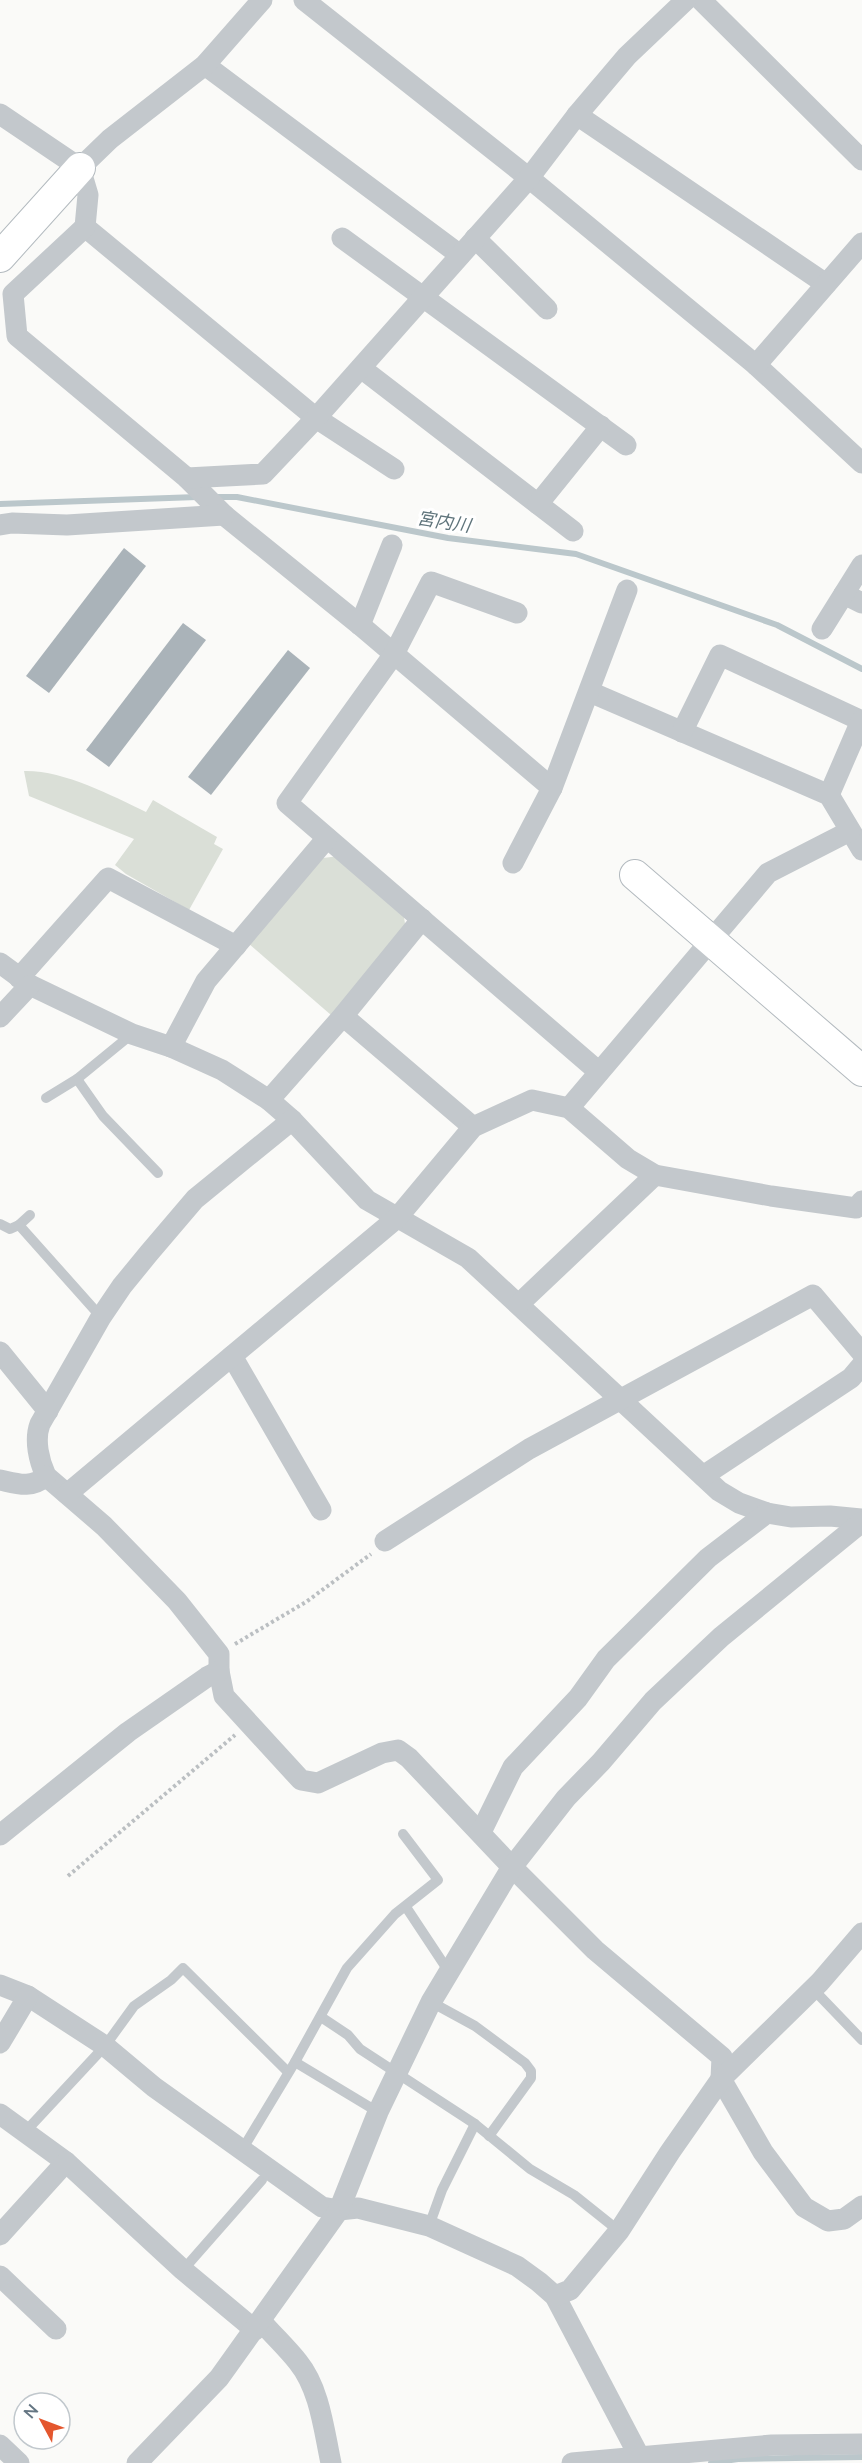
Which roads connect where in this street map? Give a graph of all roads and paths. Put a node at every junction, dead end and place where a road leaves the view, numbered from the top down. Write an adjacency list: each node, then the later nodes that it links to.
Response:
1 (262, 0): 5 (street)
2 (304, 0): 10 (street)
3 (686, 0): 7 (street)
4 (701, 0): 8 (street)
5 (205, 65): 9 (street); 15 (street)
6 (0, 114): 9 (street)
7 (577, 115): 10 (street); 17 (street)
8 (862, 160)
9 (80, 168): 11 (street); 16 (street)
10 (529, 178): 13 (street); 20 (street)
11 (85, 227): 22 (street); 27 (street)
12 (342, 238): 18 (street)
13 (476, 238): 15 (street); 19 (street)
14 (862, 243): 17 (street)
15 (460, 255): 18 (street)
16 (0, 257)
17 (826, 284): 20 (street)
18 (424, 296): 21 (street); 23 (street)
19 (547, 309)
20 (756, 365): 25 (street)
21 (361, 368): 22 (street); 28 (street)
22 (316, 418): 26 (street); 27 (street)
23 (601, 426): 24 (street); 28 (street)
24 (626, 445)
25 (862, 463)
26 (394, 469)
27 (187, 478): 29 (street)
28 (538, 504): 31 (street)
29 (224, 515): 30 (street); 37 (street)
30 (0, 525)
31 (573, 531)
32 (392, 545): 37 (street)
33 (862, 565): 35 (street)
34 (627, 590): 40 (street)
35 (853, 598): 38 (street)
36 (520, 613): 39 (street)
37 (360, 625): 39 (street)
38 (822, 628)
39 (394, 654): 43 (street); 46 (street)
40 (590, 692): 42 (street); 43 (street)
41 (861, 721): 42 (street); 44 (street)
42 (682, 732): 44 (street)
43 (552, 788): 48 (street)
44 (829, 795): 45 (street)
45 (850, 831): 47 (street); 51 (street)
46 (327, 838): 50 (street); 52 (street)
47 (862, 850)
48 (513, 863)
49 (635, 875): 51 (street)
50 (422, 919): 55 (street); 60 (street)
51 (711, 940): 59 (street); 60 (street)
52 (236, 946): 54 (street); 58 (street)
53 (0, 963): 54 (street)
54 (24, 982): 56 (street); 57 (street)
55 (343, 1016): 63 (street); 66 (street)
56 (0, 1017)
57 (132, 1034): 58 (street); 61 (lane)
58 (171, 1047): 63 (street)
59 (862, 1071)
60 (599, 1072): 64 (street)
61 (76, 1079): 62 (lane); 67 (lane)
62 (46, 1098)
63 (269, 1100): 65 (street)
64 (569, 1108): 66 (street); 68 (street)
65 (292, 1120): 71 (street); 75 (street)
66 (473, 1127): 71 (street)
67 (158, 1173)
68 (655, 1175): 69 (street); 74 (street)
69 (862, 1201)
70 (30, 1215): 73 (lane)
71 (397, 1218): 74 (street); 78 (street)
72 (0, 1224): 73 (lane)
73 (19, 1225): 75 (lane)
74 (519, 1304): 80 (street)
75 (101, 1317): 81 (street)
76 (0, 1352): 81 (street)
77 (862, 1353): 80 (street)
78 (232, 1356): 85 (street); 86 (street)
79 (862, 1365): 83 (street)
80 (622, 1400): 83 (street); 89 (street)
81 (48, 1411): 82 (street)
82 (46, 1476): 84 (street); 85 (street)
83 (703, 1476): 87 (street)
84 (0, 1480)
85 (67, 1494): 90 (street)
86 (321, 1510)
87 (767, 1513): 88 (street); 92 (street)
88 (862, 1521): 95 (street)
89 (385, 1541): 90 (path)
90 (219, 1663): 91 (street); 94 (street)
91 (248, 1725): 92 (street); 96 (path)
92 (481, 1832): 95 (street)
93 (403, 1833): 97 (lane)
94 (0, 1835)
95 (512, 1867): 99 (street); 111 (street)
96 (68, 1876)
97 (406, 1907): 99 (lane); 104 (lane)
98 (862, 1933): 101 (street)
99 (449, 1971): 103 (street)
100 (0, 1985): 102 (street)
101 (813, 1989): 105 (lane); 111 (street)
102 (28, 1996): 106 (street); 107 (street)
103 (431, 2002): 110 (street); 116 (lane)
104 (321, 2018): 108 (lane); 110 (lane)
105 (862, 2040)
106 (0, 2043)
107 (105, 2046): 109 (lane); 115 (lane); 117 (street)
108 (295, 2062): 109 (lane); 112 (lane)
109 (288, 2072): 117 (lane)
110 (397, 2072): 112 (street); 114 (lane)
111 (721, 2079): 120 (street); 123 (street)
112 (378, 2112): 121 (street)
113 (0, 2114): 115 (street)
114 (475, 2124): 116 (lane); 122 (lane)
115 (24, 2132): 118 (street)
116 (489, 2136): 123 (lane)
117 (242, 2150): 121 (street)
118 (66, 2162): 124 (street); 125 (street)
119 (262, 2180): 125 (lane)
120 (862, 2206)
121 (339, 2210): 122 (street); 128 (street)
122 (429, 2226): 127 (street)
123 (619, 2231): 127 (street)
124 (0, 2235)
125 (183, 2270): 128 (street)
126 (0, 2276): 129 (street)
127 (555, 2296): 132 (street)
128 (258, 2326): 134 (street); 135 (street)
129 (56, 2329)
130 (862, 2444): 132 (street)
131 (0, 2445): 133 (street)
132 (639, 2456): 136 (street)
133 (19, 2463)
134 (137, 2463)
135 (331, 2463)
136 (572, 2463)

